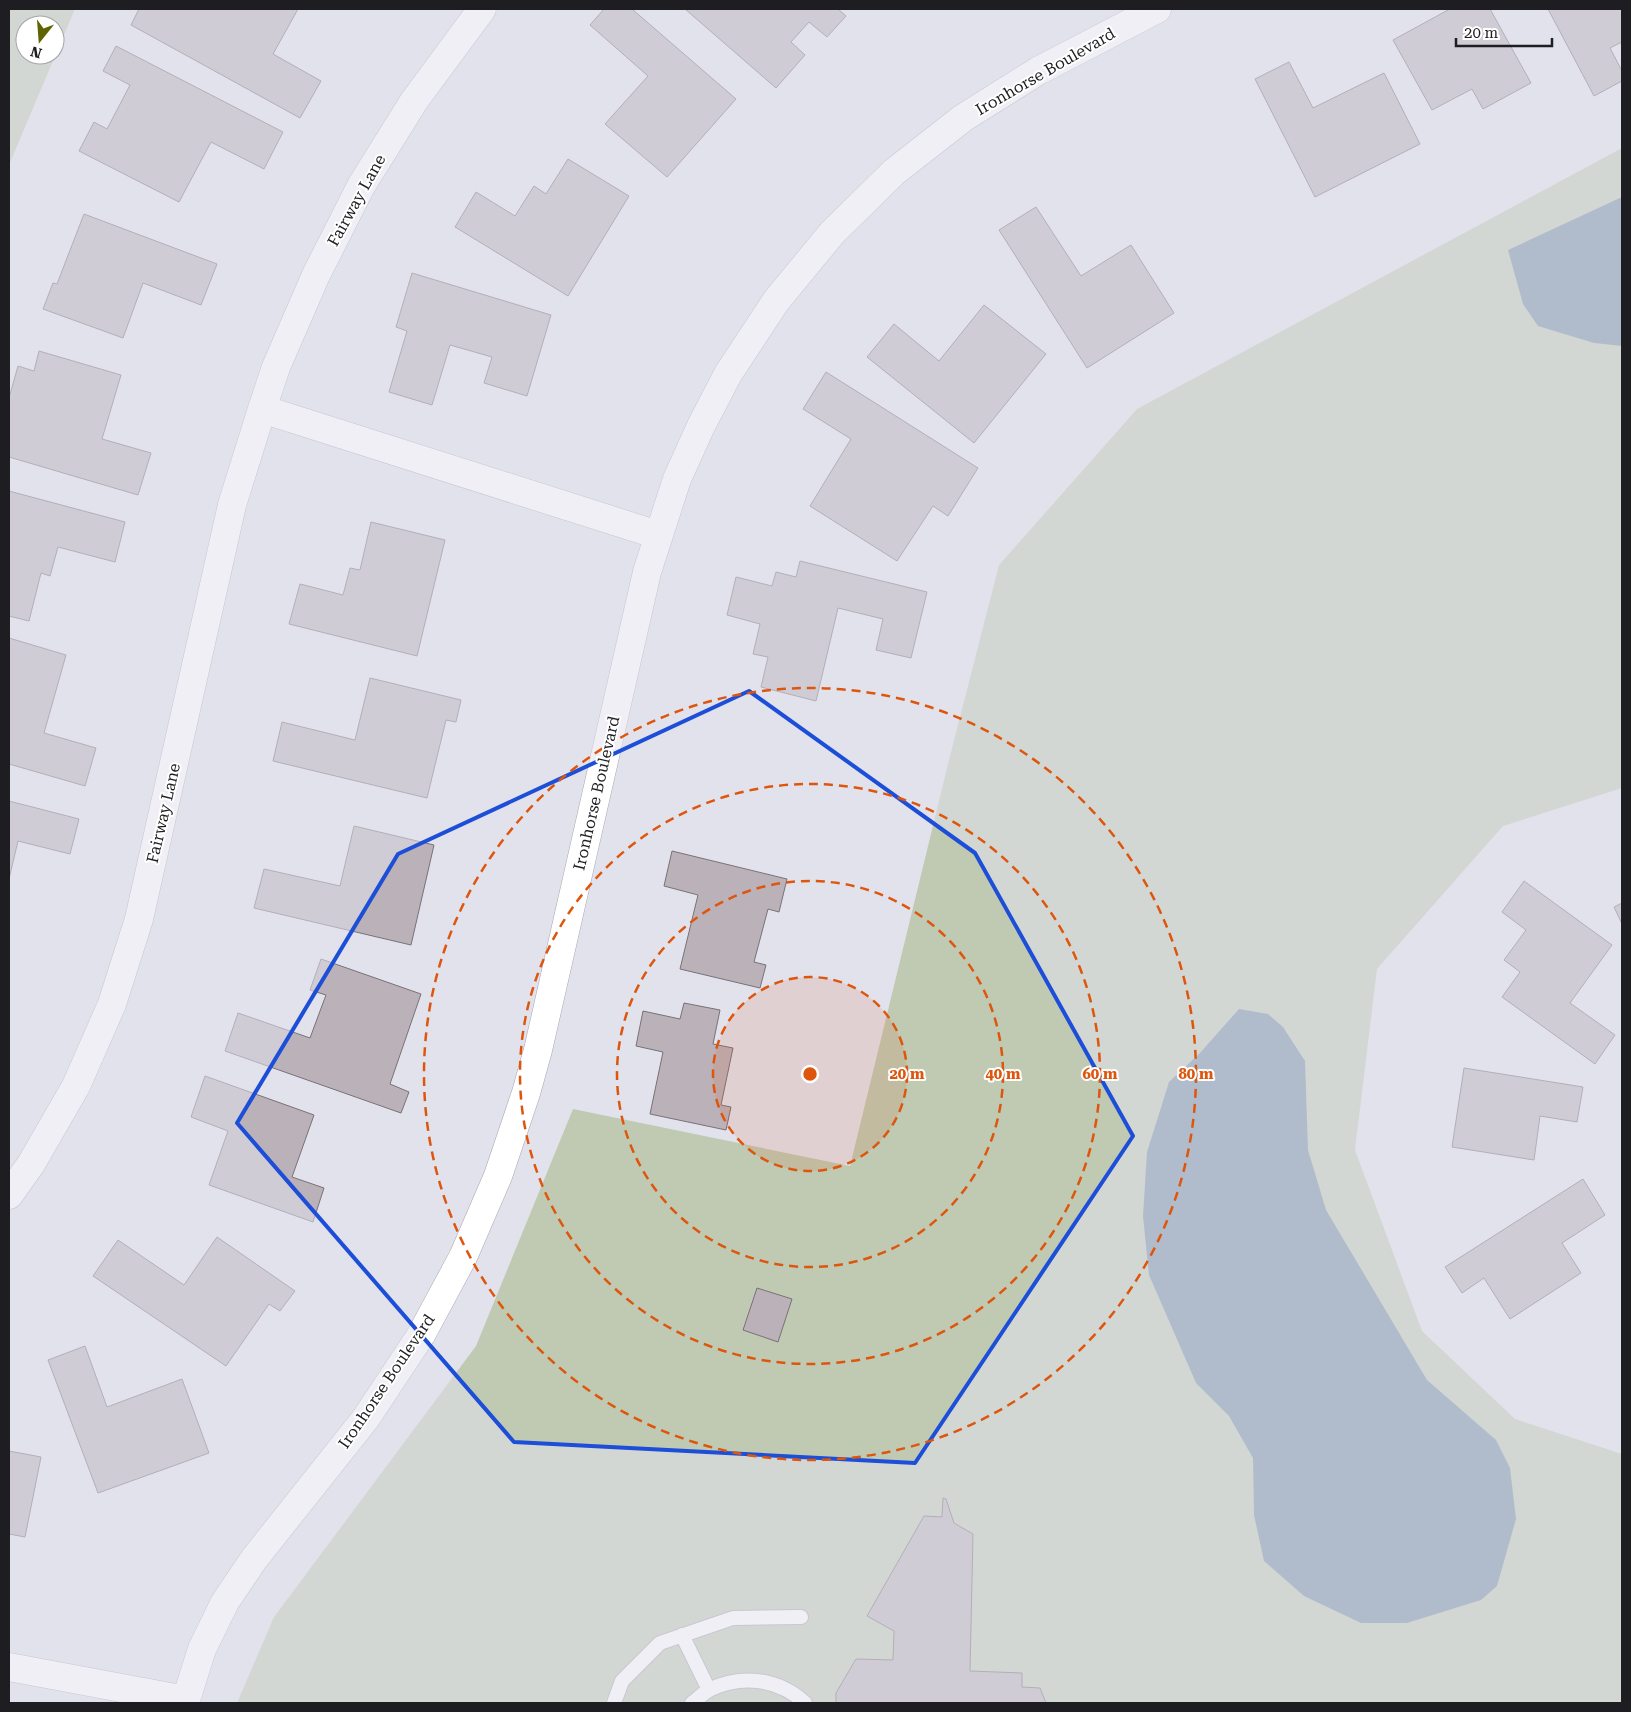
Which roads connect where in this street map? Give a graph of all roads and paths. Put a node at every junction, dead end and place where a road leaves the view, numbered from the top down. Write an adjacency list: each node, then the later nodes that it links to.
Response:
1 (482, 9): 3 (street, Fairway Lane)
2 (1157, 9): 4 (street, Ironhorse Boulevard)
3 (262, 409): 4 (street); 5 (street, Fairway Lane)
4 (658, 535): 10 (street, Ironhorse Boulevard)
5 (9, 1195)
6 (802, 1617): 7 (lane)
7 (682, 1635): 9 (lane); 11 (lane)
8 (9, 1667): 10 (street)
9 (709, 1690): 12 (lane); 13 (lane)
10 (186, 1702)
11 (614, 1703)
12 (692, 1703)
13 (804, 1703)

